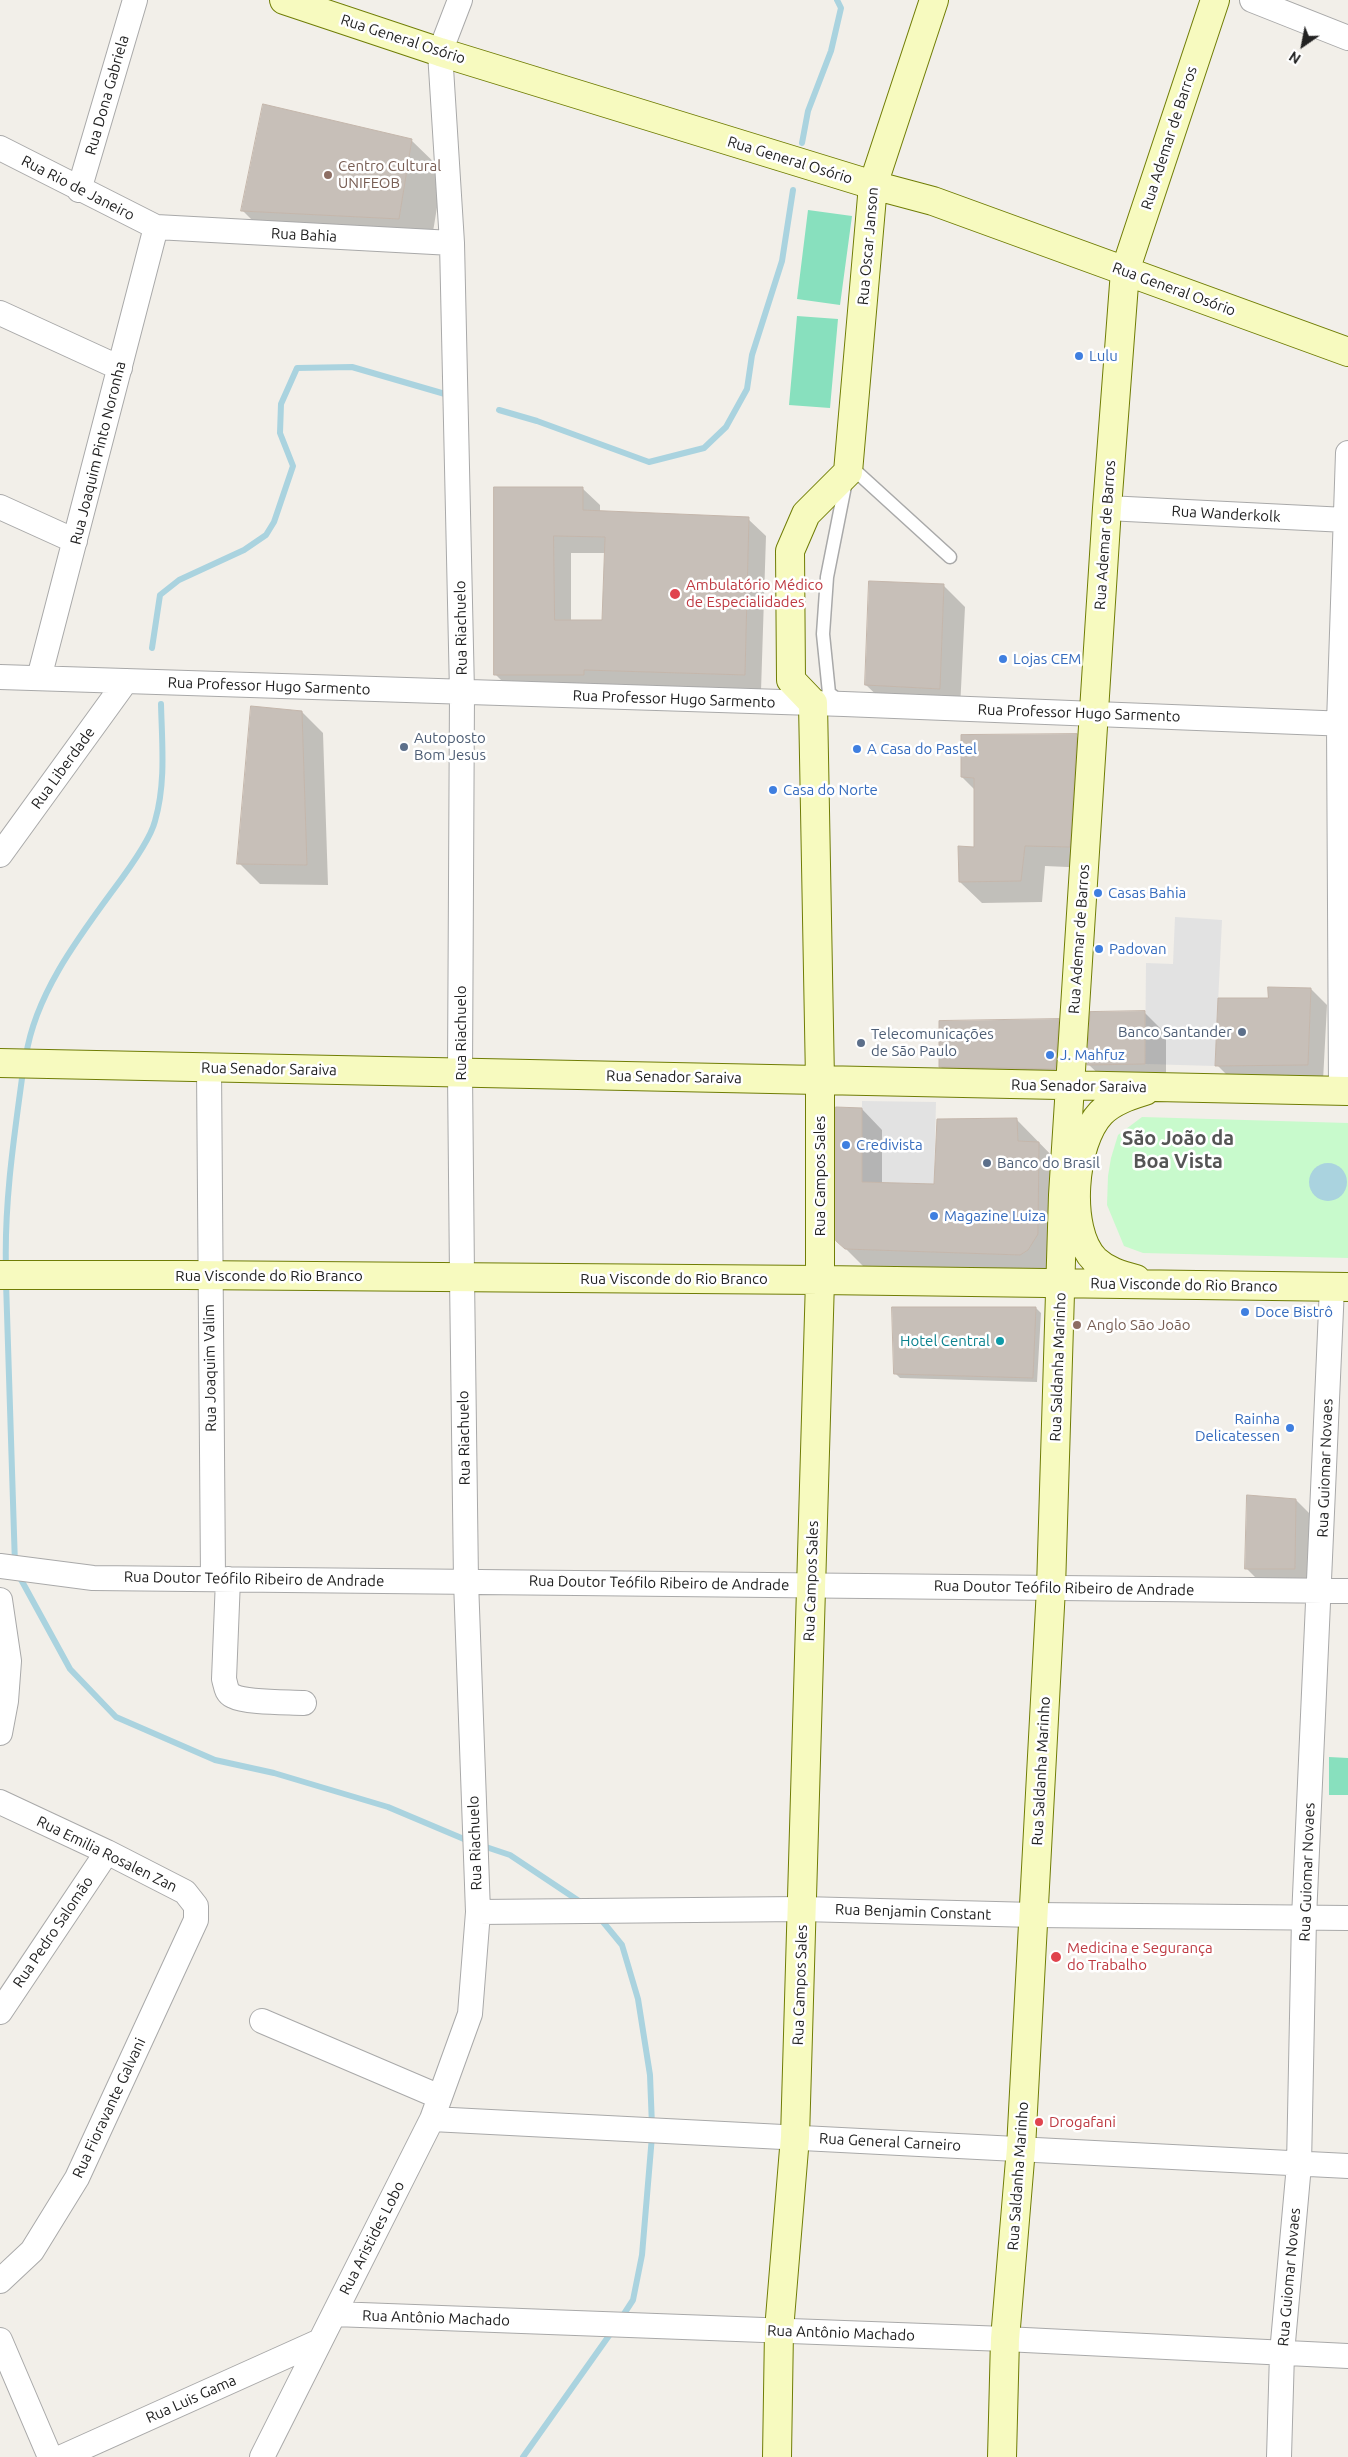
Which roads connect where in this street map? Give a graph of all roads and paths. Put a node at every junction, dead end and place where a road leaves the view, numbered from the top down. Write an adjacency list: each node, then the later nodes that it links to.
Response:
1 (135, 0): 11 (street, Rua Dona Gabriela)
2 (284, 0): 8 (main road, Rua General Osório)
3 (460, 0): 8 (street)
4 (934, 0): 10 (main road, Rua Oscar Janson)
5 (1216, 0): 14 (main road, Rua Ademar de Barros)
6 (1252, 0): 7 (street)
7 (1348, 38)
8 (440, 52): 10 (main road, Rua General Osório); 13 (street, Rua Riachuelo)
9 (0, 148): 11 (street, Rua Rio de Janeiro)
10 (873, 185): 14 (main road, Rua General Osório); 19 (main road, Rua Oscar Janson)
11 (79, 190): 12 (street, Rua Rio de Janeiro)
12 (156, 227): 13 (street, Rua Bahia); 17 (street, Rua Joaquim Pinto Noronha)
13 (452, 244): 28 (street, Rua Riachuelo)
14 (1125, 271): 16 (main road, Rua General Osório); 21 (main road, Rua Ademar de Barros)
15 (0, 313): 17 (street)
16 (1348, 352)
17 (120, 368): 23 (street, Rua Joaquim Pinto Noronha)
18 (1348, 453): 22 (street)
19 (848, 468): 24 (lane); 29 (main road); 30 (lane)
20 (0, 507): 23 (street)
21 (1107, 508): 22 (street, Rua Wanderkolk); 31 (main road, Rua Ademar de Barros)
22 (1346, 520): 32 (street)
23 (75, 541): 26 (street, Rua Joaquim Pinto Noronha)
24 (950, 557)
25 (0, 677): 26 (street, Rua Professor Hugo Sarmento)
26 (39, 678): 27 (street, Rua Professor Hugo Sarmento)
27 (126, 681): 28 (street, Rua Professor Hugo Sarmento); 33 (street, Rua Liberdade)
28 (462, 692): 29 (street, Rua Professor Hugo Sarmento); 36 (street, Rua Riachuelo)
29 (813, 703): 30 (street, Rua Professor Hugo Sarmento); 37 (main road, Rua Campos Sales)
30 (844, 704): 31 (street, Rua Professor Hugo Sarmento)
31 (1093, 713): 32 (street, Rua Professor Hugo Sarmento); 38 (main road, Rua Ademar de Barros)
32 (1344, 724): 40 (street)
33 (0, 855)
34 (2, 1063): 35 (main road, Rua Senador Saraiva)
35 (209, 1068): 36 (main road, Rua Senador Saraiva); 41 (street, Rua Joaquim Valim)
36 (460, 1073): 37 (main road, Rua Senador Saraiva); 43 (street, Rua Riachuelo)
37 (820, 1080): 38 (main road, Rua Senador Saraiva); 44 (main road, Rua Campos Sales)
38 (1069, 1085): 39 (main road, Rua Senador Saraiva); 45 (main road, Rua Saldanha Marinho)
39 (1156, 1087): 40 (main road, Rua Senador Saraiva); 46 (main road)
40 (1344, 1091)
41 (209, 1275): 42 (main road, Rua Visconde do Rio Branco); 43 (main road, Rua Visconde do Rio Branco); 49 (street, Rua Joaquim Valim)
42 (0, 1276)
43 (462, 1277): 44 (main road, Rua Visconde do Rio Branco); 50 (street, Rua Riachuelo)
44 (820, 1280): 45 (main road, Rua Visconde do Rio Branco); 51 (main road, Rua Campos Sales)
45 (1061, 1283): 46 (main road, Rua Visconde do Rio Branco); 52 (main road, Rua Saldanha Marinho)
46 (1156, 1285): 47 (main road, Rua Visconde do Rio Branco)
47 (1340, 1287): 53 (street, Rua Guiomar Novaes)
48 (12, 1567): 49 (street, Rua Doutor Teófilo Ribeiro de Andrade)
49 (220, 1579): 50 (street, Rua Doutor Teófilo Ribeiro de Andrade); 56 (street, Rua Joaquim Valim)
50 (466, 1581): 51 (street, Rua Doutor Teófilo Ribeiro de Andrade); 61 (street, Rua Riachuelo)
51 (811, 1585): 52 (street, Rua Doutor Teófilo Ribeiro de Andrade); 60 (main road, Rua Campos Sales)
52 (1051, 1588): 53 (street, Rua Doutor Teófilo Ribeiro de Andrade); 62 (main road, Rua Saldanha Marinho)
53 (1320, 1590): 54 (street, Rua Doutor Teófilo Ribeiro de Andrade); 63 (street, Rua Guiomar Novaes)
54 (1348, 1591)
55 (0, 1600): 57 (street)
56 (304, 1703)
57 (0, 1733)
58 (0, 1802): 59 (street, Rua Emilia Rosalen Zan)
59 (107, 1852): 65 (street, Rua Emilia Rosalen Zan); 66 (street, Rua Pedro Salomão)
60 (802, 1909): 61 (street, Rua Benjamin Constant); 62 (street, Rua Benjamin Constant); 71 (main road, Rua Campos Sales)
61 (478, 1912): 67 (street, Rua Riachuelo)
62 (1034, 1915): 63 (street, Rua Benjamin Constant); 72 (main road, Rua Saldanha Marinho)
63 (1304, 1918): 64 (street, Rua Benjamin Constant); 73 (street, Rua Guiomar Novaes)
64 (1348, 1918)
65 (196, 1920): 75 (street, Rua Fioravante Galvani)
66 (0, 2012)
67 (470, 2014): 69 (street, Rua Aristides Lobo)
68 (262, 2021): 69 (street)
69 (440, 2096): 70 (street, Rua Aristides Lobo)
70 (432, 2119): 71 (street, Rua General Carneiro); 76 (street, Rua Aristides Lobo)
71 (795, 2137): 72 (street, Rua General Carneiro); 77 (main road, Rua Campos Sales)
72 (1021, 2148): 73 (street, Rua General Carneiro); 78 (main road, Rua Saldanha Marinho)
73 (1299, 2165): 74 (street, Rua General Carneiro); 81 (street, Rua Guiomar Novaes)
74 (1348, 2166)
75 (0, 2281)
76 (334, 2314): 77 (street, Rua Antônio Machado); 80 (street, Rua Aristides Lobo)
77 (778, 2330): 78 (street, Rua Antônio Machado); 86 (main road, Rua Campos Sales)
78 (1005, 2339): 81 (street, Rua Antônio Machado); 87 (main road, Rua Saldanha Marinho)
79 (0, 2340): 83 (street)
80 (320, 2341): 84 (street, Rua Luis Gama); 85 (street, Rua Aristides Lobo)
81 (1282, 2353): 82 (street, Rua Antônio Machado); 88 (street, Rua Guiomar Novaes)
82 (1348, 2356)
83 (50, 2457)
84 (62, 2457)
85 (262, 2457)
86 (777, 2457)
87 (1002, 2457)
88 (1279, 2457)

